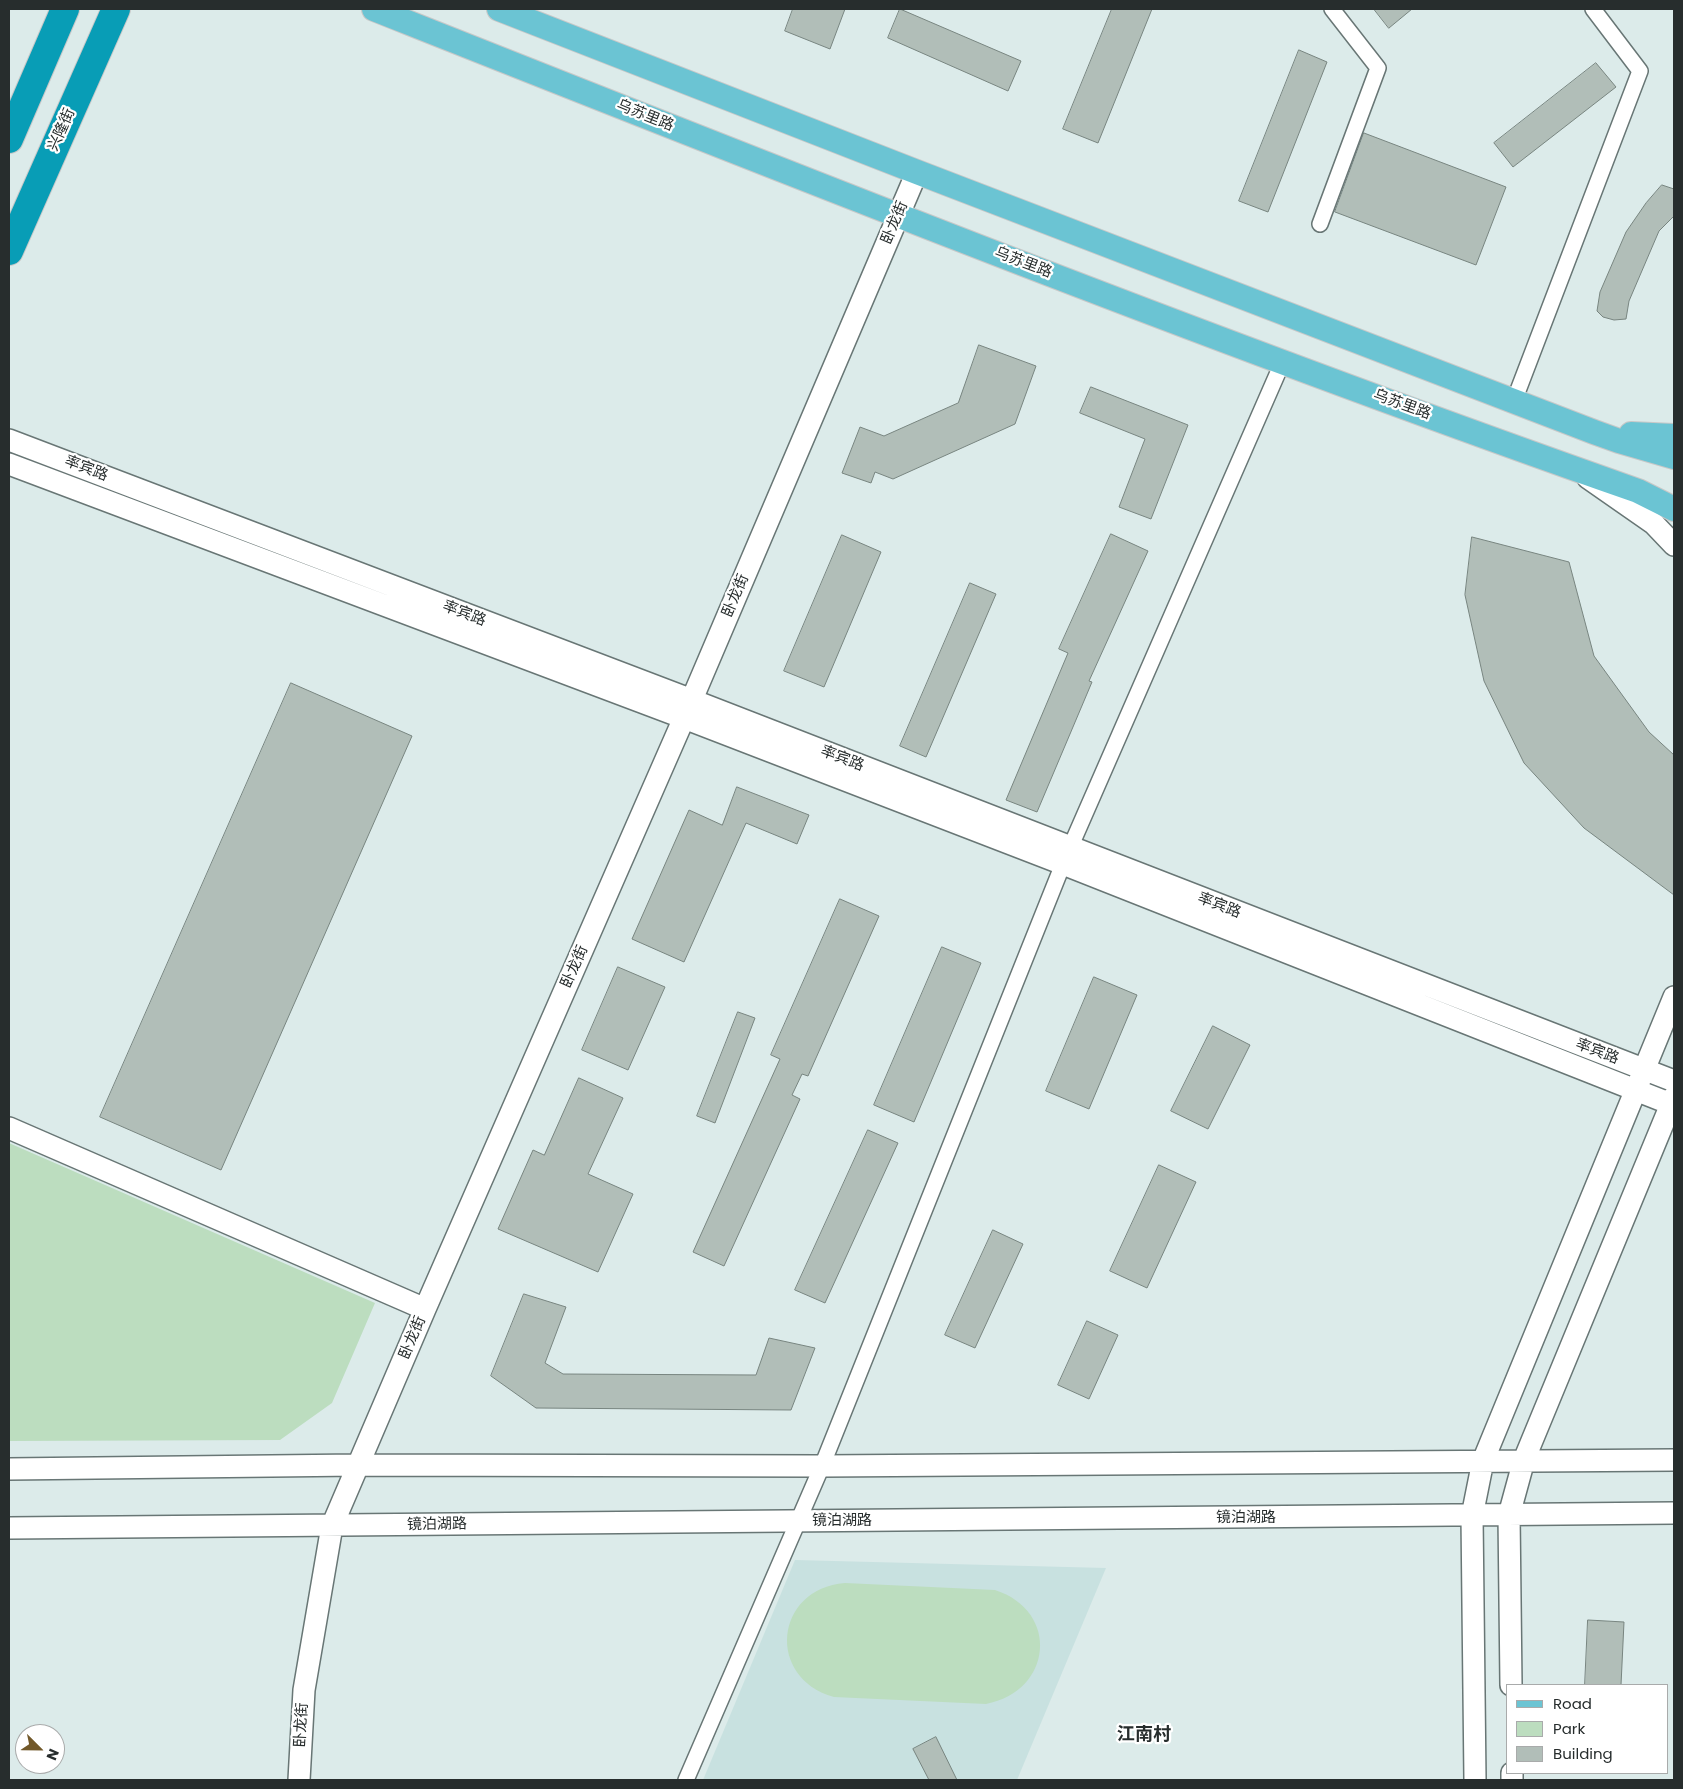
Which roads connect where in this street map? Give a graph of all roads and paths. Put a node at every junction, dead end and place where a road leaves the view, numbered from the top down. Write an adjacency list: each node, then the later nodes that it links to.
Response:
1 (65, 9): 7 (highway)
2 (116, 9): 11 (highway, 兴隆街)
3 (374, 9): 9 (main road, 乌苏里路)
4 (499, 9): 8 (main road)
5 (1332, 9): 10 (street)
6 (1593, 9): 13 (street)
7 (9, 139)
8 (917, 172): 9 (street, 卧龙街); 13 (main road)
9 (898, 216): 12 (main road, 乌苏里路); 22 (street, 卧龙街)
10 (1320, 224)
11 (9, 251)
12 (1283, 362): 19 (main road, 乌苏里路); 23 (street)
13 (1514, 401): 14 (main road)
14 (1594, 432): 15 (main road); 17 (main road)
15 (1674, 436)
16 (9, 440): 22 (street, 率宾路)
17 (1674, 457)
18 (9, 464): 22 (street, 率宾路)
19 (1575, 469): 20 (main road, 乌苏里路); 21 (street)
20 (1674, 509)
21 (1674, 545)
22 (688, 709): 23 (street, 率宾路); 30 (street, 卧龙街)
23 (1066, 856): 25 (street, 率宾路); 27 (street, 率宾路); 35 (street)
24 (1674, 997): 25 (street)
25 (1644, 1070): 26 (street, 率宾路); 27 (street)
26 (1674, 1081)
27 (1636, 1090): 28 (street, 率宾路); 33 (street)
28 (1672, 1101): 31 (street)
29 (9, 1128): 30 (street)
30 (425, 1309): 34 (street, 卧龙街)
31 (1524, 1460): 32 (street); 33 (street); 38 (street)
32 (1674, 1460)
33 (1483, 1461): 35 (street); 39 (street)
34 (358, 1465): 35 (street); 36 (street); 41 (street, 卧龙街)
35 (822, 1466): 40 (street)
36 (9, 1469)
37 (1674, 1513): 38 (street, 镜泊湖路)
38 (1509, 1515): 39 (street, 镜泊湖路); 43 (street)
39 (1472, 1516): 40 (street, 镜泊湖路); 46 (street)
40 (798, 1521): 41 (street, 镜泊湖路); 45 (street)
41 (332, 1526): 42 (street, 镜泊湖路); 44 (street, 卧龙街)
42 (9, 1528)
43 (1511, 1684)
44 (299, 1780)
45 (686, 1780)
46 (1475, 1780)

